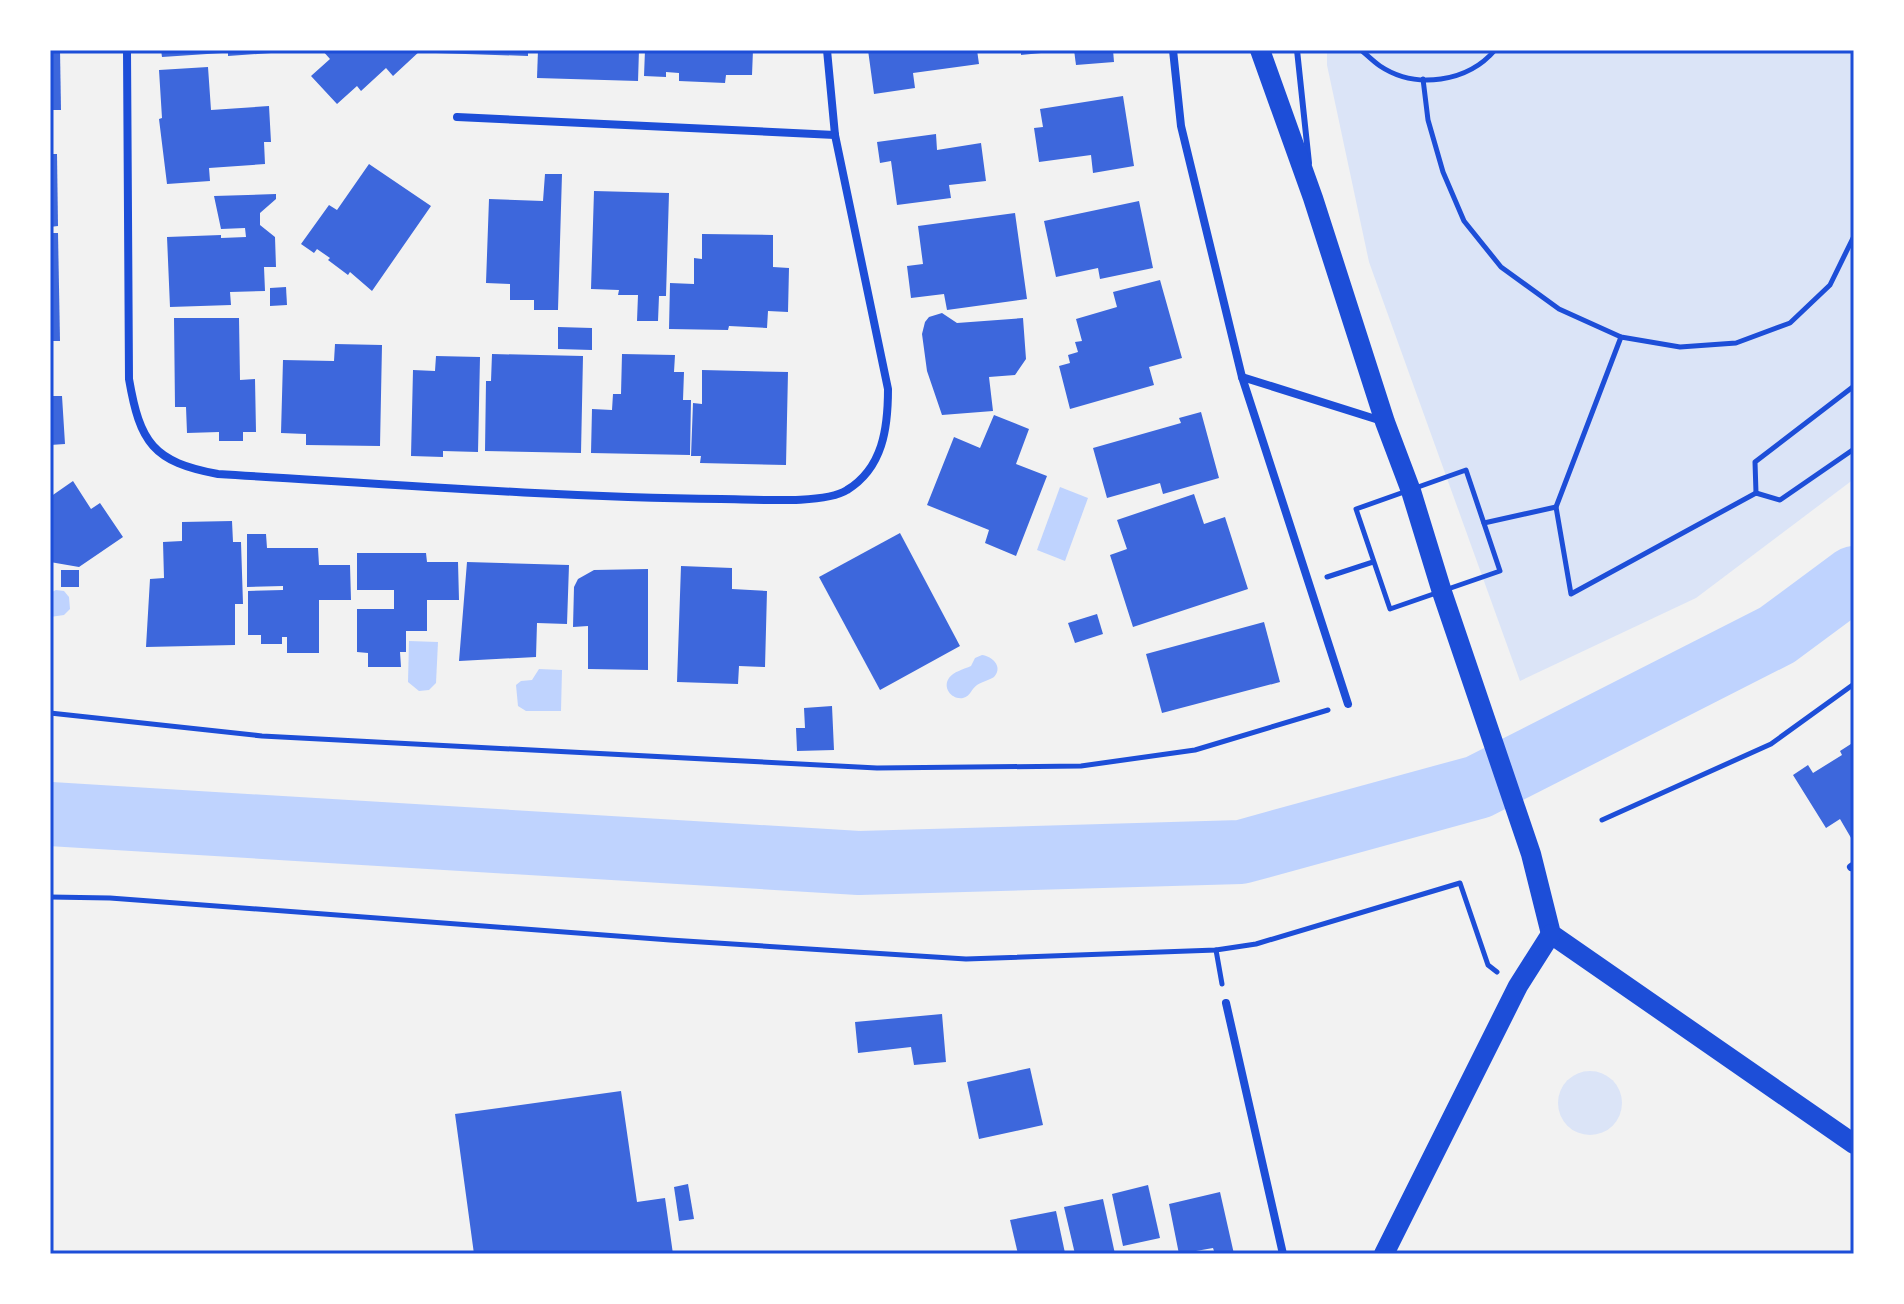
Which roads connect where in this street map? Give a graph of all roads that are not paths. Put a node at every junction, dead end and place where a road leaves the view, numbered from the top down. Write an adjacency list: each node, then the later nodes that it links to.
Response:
1 (127, 50): 7 (street)
2 (827, 50): 7 (street)
3 (1173, 50): 9 (street)
4 (1260, 50): 8 (main road)
5 (1297, 50): 8 (lane)
6 (457, 117): 7 (street)
7 (835, 135)
8 (1313, 198): 10 (main road)
9 (1242, 377): 10 (street); 11 (street)
10 (1385, 422): 12 (main road)
11 (1348, 704)
12 (1551, 934): 14 (main road); 16 (main road)
13 (1226, 1003): 15 (street)
14 (1854, 1144)
15 (1283, 1254)
16 (1384, 1254)

